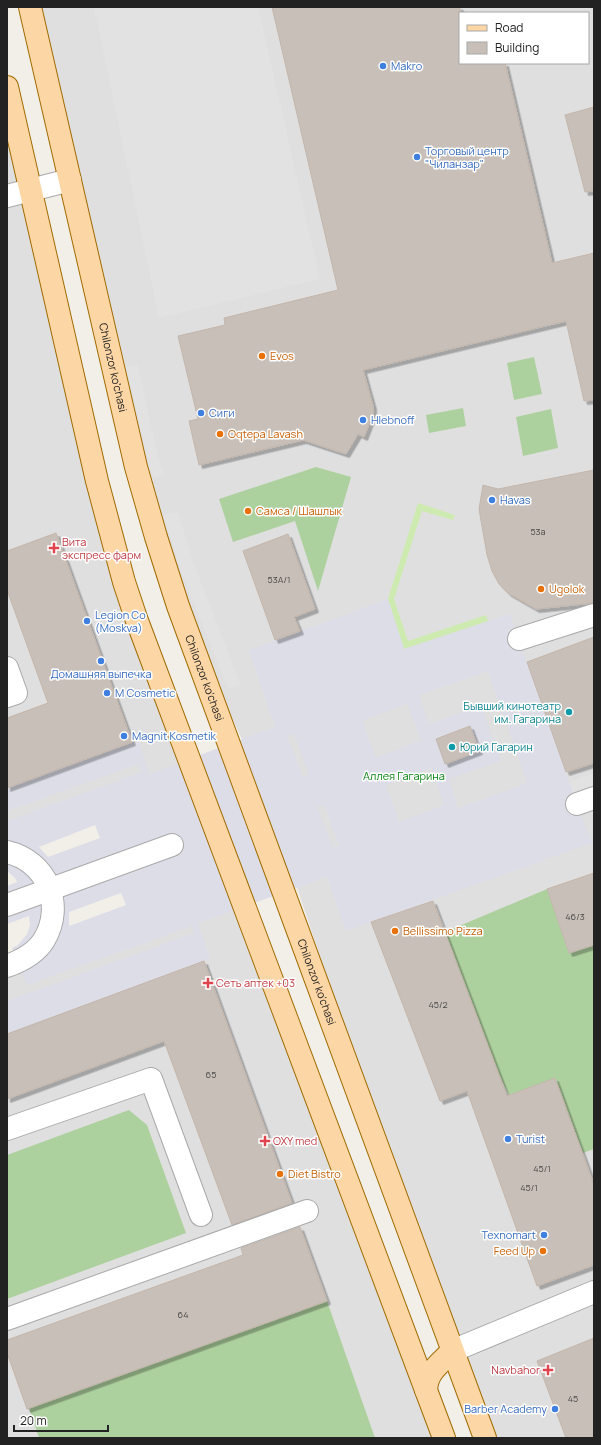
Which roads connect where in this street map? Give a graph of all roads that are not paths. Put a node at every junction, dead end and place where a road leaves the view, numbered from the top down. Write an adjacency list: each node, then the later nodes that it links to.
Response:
1 (30, 7): 3 (main road, Chilonzor ko'chasi)
2 (7, 87): 4 (main road)
3 (70, 180): 4 (street); 20 (main road, Chilonzor ko'chasi)
4 (30, 190): 5 (street); 21 (main road)
5 (7, 196)
6 (594, 615): 7 (street)
7 (519, 639)
8 (7, 668): 9 (street)
9 (7, 696)
10 (172, 845): 12 (street)
11 (7, 852): 12 (street)
12 (50, 890): 13 (street); 14 (street)
13 (7, 905)
14 (7, 966)
15 (7, 1129): 17 (street)
16 (307, 1211): 19 (street)
17 (201, 1215)
18 (594, 1293): 22 (street)
19 (7, 1319)
20 (444, 1328): 22 (main road, Chilonzor ko'chasi); 23 (main road)
21 (408, 1341): 23 (main road); 23 (main road)
22 (452, 1351): 23 (main road); 24 (main road, Chilonzor ko'chasi)
23 (429, 1370): 24 (main road); 25 (main road)
24 (461, 1375): 26 (main road, Chilonzor ko'chasi)
25 (444, 1438)
26 (485, 1438)

